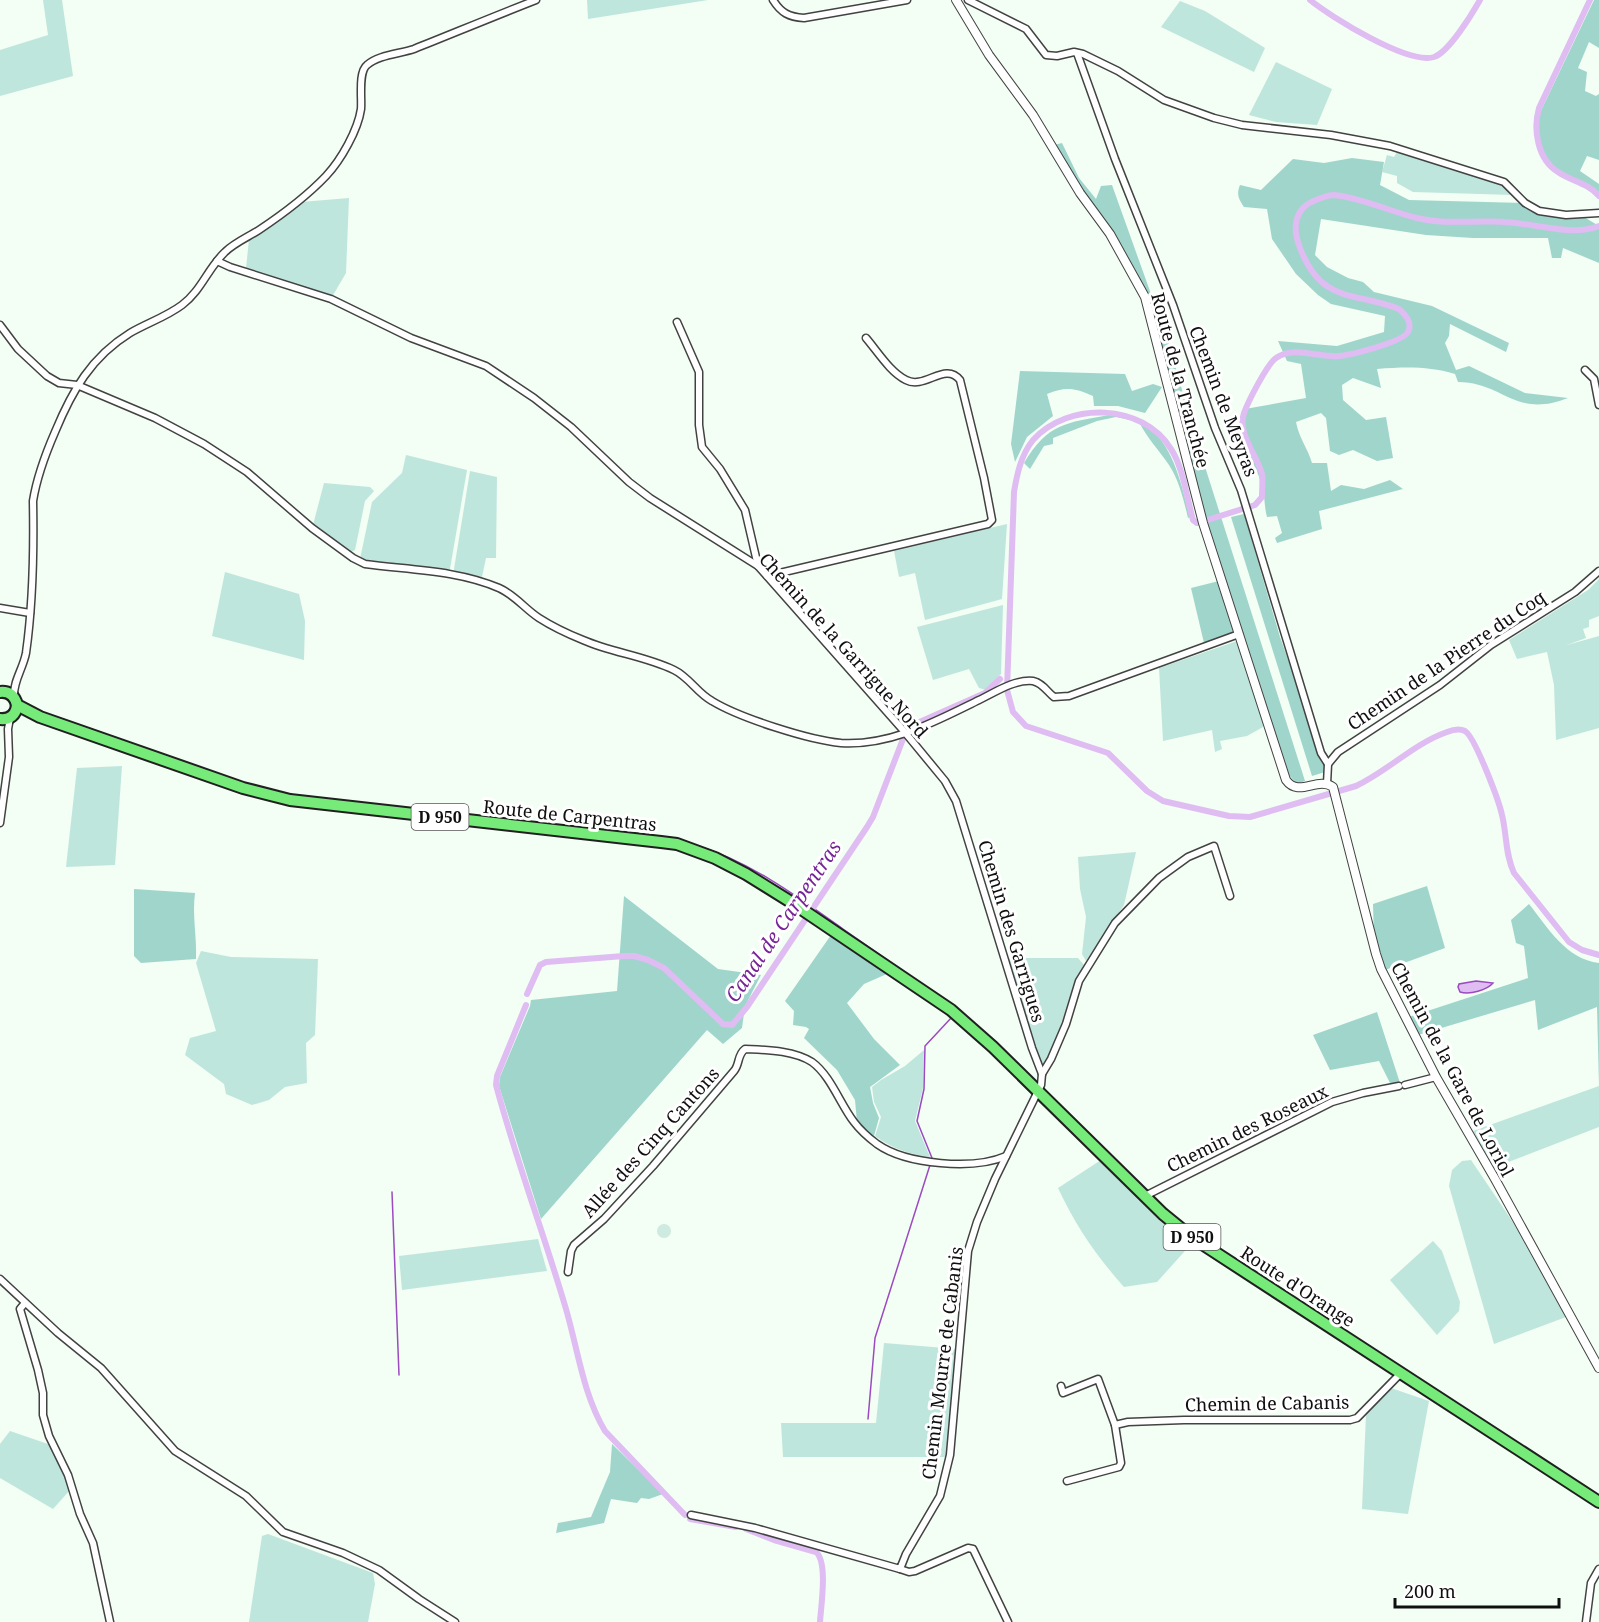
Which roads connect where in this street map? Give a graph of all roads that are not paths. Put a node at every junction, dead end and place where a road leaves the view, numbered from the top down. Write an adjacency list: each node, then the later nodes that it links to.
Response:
1 (536, 0): 8 (street)
2 (773, 0): 3 (street)
3 (907, 0)
4 (956, 0): 20 (street, Route de la Tranchée)
5 (968, 0): 6 (street)
6 (1077, 53): 7 (street); 25 (street, Chemin de Meyras)
7 (1599, 213)
8 (218, 261): 13 (street); 15 (street, Chemin de la Garrigue Nord)
9 (677, 322): 15 (street)
10 (0, 326): 13 (street)
11 (866, 338): 17 (street)
12 (1585, 370): 14 (street)
13 (77, 385): 19 (street); 24 (street)
14 (1599, 405)
15 (758, 566): 17 (street, Chemin de la Garrigue Nord)
16 (1599, 571): 25 (street, Chemin de la Pierre du Coq)
17 (767, 576): 24 (street, Chemin de la Garrigue Nord)
18 (0, 608): 19 (street)
19 (30, 613): 21 (street)
20 (1239, 635): 24 (street); 27 (street)
21 (15, 683): 22 (street); 23 (street)
22 (2, 692): 23 (main road, D 950)
23 (9, 712): 28 (street); 30 (main road, Route de Carpentras / D 950)
24 (906, 734): 26 (street, Chemin de la Garrigue Nord)
25 (1328, 764): 27 (street)
26 (945, 781): 31 (street, Chemin des Garrigues)
27 (1327, 783): 32 (street, Chemin de la Gare de Loriol)
28 (0, 823)
29 (1230, 896): 31 (street)
30 (896, 972): 33 (main road, Route d'Orange / D 950)
31 (1042, 1074): 33 (street)
32 (1436, 1077): 35 (street, Chemin des Roseaux); 39 (street, Chemin de la Gare de Loriol)
33 (1039, 1092): 34 (street, Chemin Mourre de Cabanis); 35 (main road, Route d'Orange / D 950)
34 (1007, 1156): 36 (street, Allée des Cinq Cantons); 46 (street, Chemin Mourre de Cabanis)
35 (1145, 1196): 40 (main road, Route d'Orange / D 950)
36 (568, 1272)
37 (0, 1279): 38 (street)
38 (25, 1303): 48 (street); 49 (street)
39 (1599, 1368)
40 (1401, 1373): 42 (street, Chemin de Cabanis); 44 (main road, Route d'Orange / D 950)
41 (1061, 1386): 42 (street)
42 (1115, 1425): 43 (street)
43 (1067, 1481)
44 (1599, 1502)
45 (691, 1515): 46 (street)
46 (897, 1569): 50 (street)
47 (1599, 1569): 51 (street)
48 (110, 1622)
49 (455, 1622)
50 (1008, 1622)
51 (1586, 1622)

